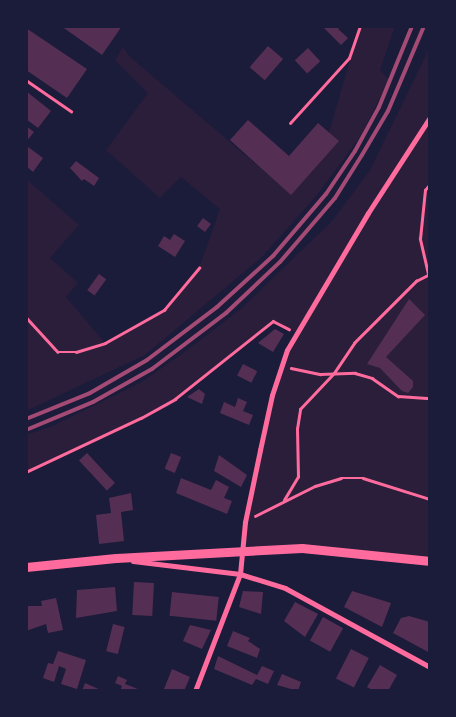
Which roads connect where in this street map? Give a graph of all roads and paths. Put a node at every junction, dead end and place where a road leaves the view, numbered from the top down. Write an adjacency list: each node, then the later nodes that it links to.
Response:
1 (360, 26): 5 (lane)
2 (26, 80): 3 (path)
3 (71, 111)
4 (430, 117): 10 (street)
5 (290, 123)
6 (430, 184): 8 (path)
7 (199, 268): 9 (path)
8 (429, 274): 12 (path)
9 (26, 317)
10 (295, 333): 11 (street); 14 (path)
11 (281, 366): 12 (path); 17 (street)
12 (334, 373): 13 (path); 16 (path)
13 (430, 398)
14 (26, 472)
15 (430, 499): 16 (path)
16 (284, 500): 17 (path)
17 (245, 522): 18 (street)
18 (242, 550): 19 (street); 20 (street); 22 (street)
19 (116, 558): 21 (street); 22 (street)
20 (430, 560)
21 (26, 567)
22 (240, 574): 23 (street); 24 (street)
23 (430, 666)
24 (195, 691)

